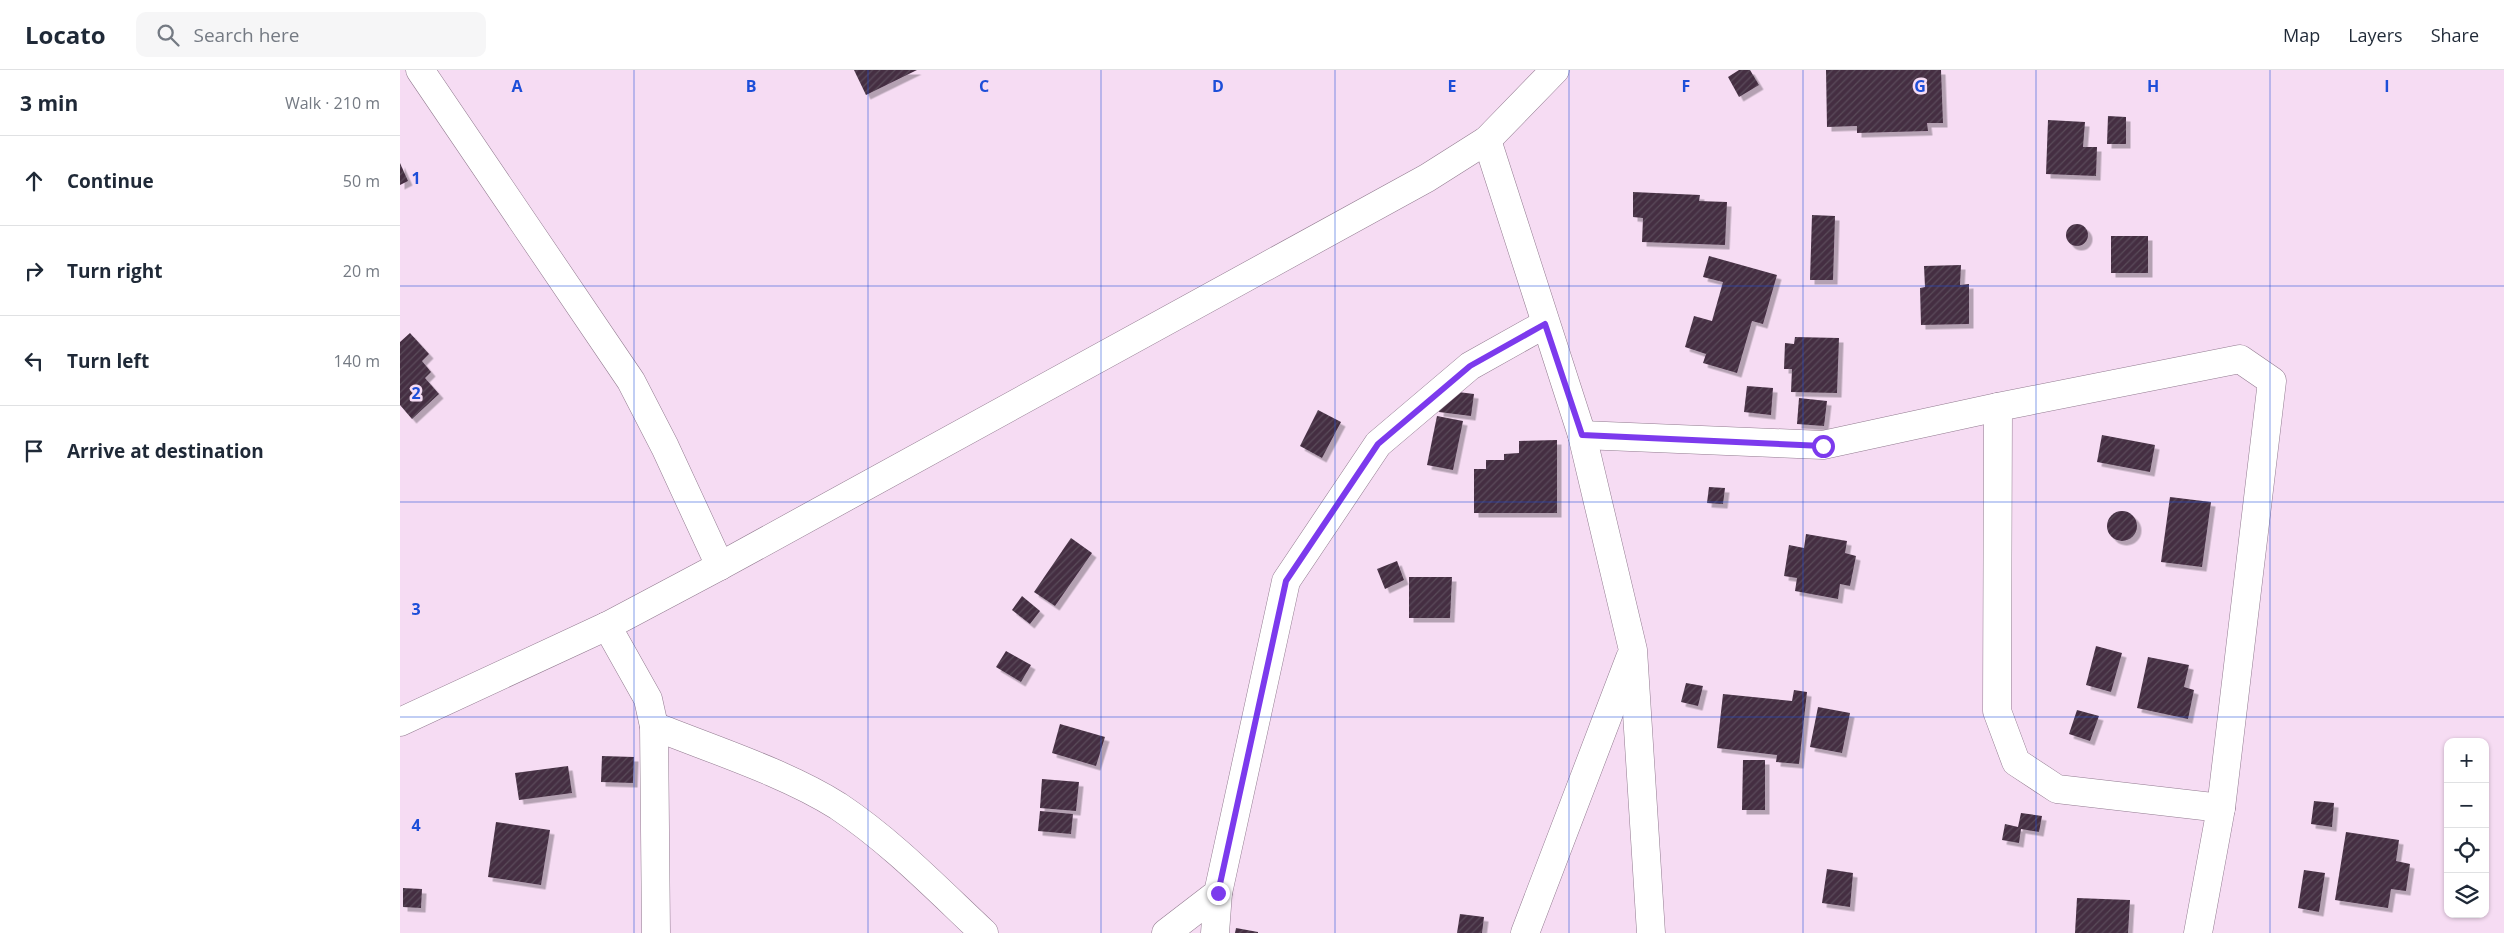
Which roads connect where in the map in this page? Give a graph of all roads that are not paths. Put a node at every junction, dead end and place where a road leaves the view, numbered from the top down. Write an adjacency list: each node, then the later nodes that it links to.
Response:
1 (420, 70): 7 (street)
2 (1555, 70): 3 (street)
3 (1487, 140): 4 (street); 7 (street)
4 (1545, 324): 6 (street); 13 (street)
5 (1998, 407): 6 (street); 12 (street); 12 (street)
6 (1582, 435): 9 (street)
7 (720, 566): 8 (street)
8 (607, 626): 10 (street); 11 (street)
9 (1633, 650): 18 (street); 19 (street)
10 (400, 722)
11 (654, 726): 14 (street); 15 (street)
12 (2222, 808): 20 (street)
13 (1218, 893): 16 (street); 17 (street)
14 (656, 933)
15 (984, 933)
16 (1166, 933)
17 (1215, 933)
18 (1525, 933)
19 (1651, 933)
20 (2198, 933)

